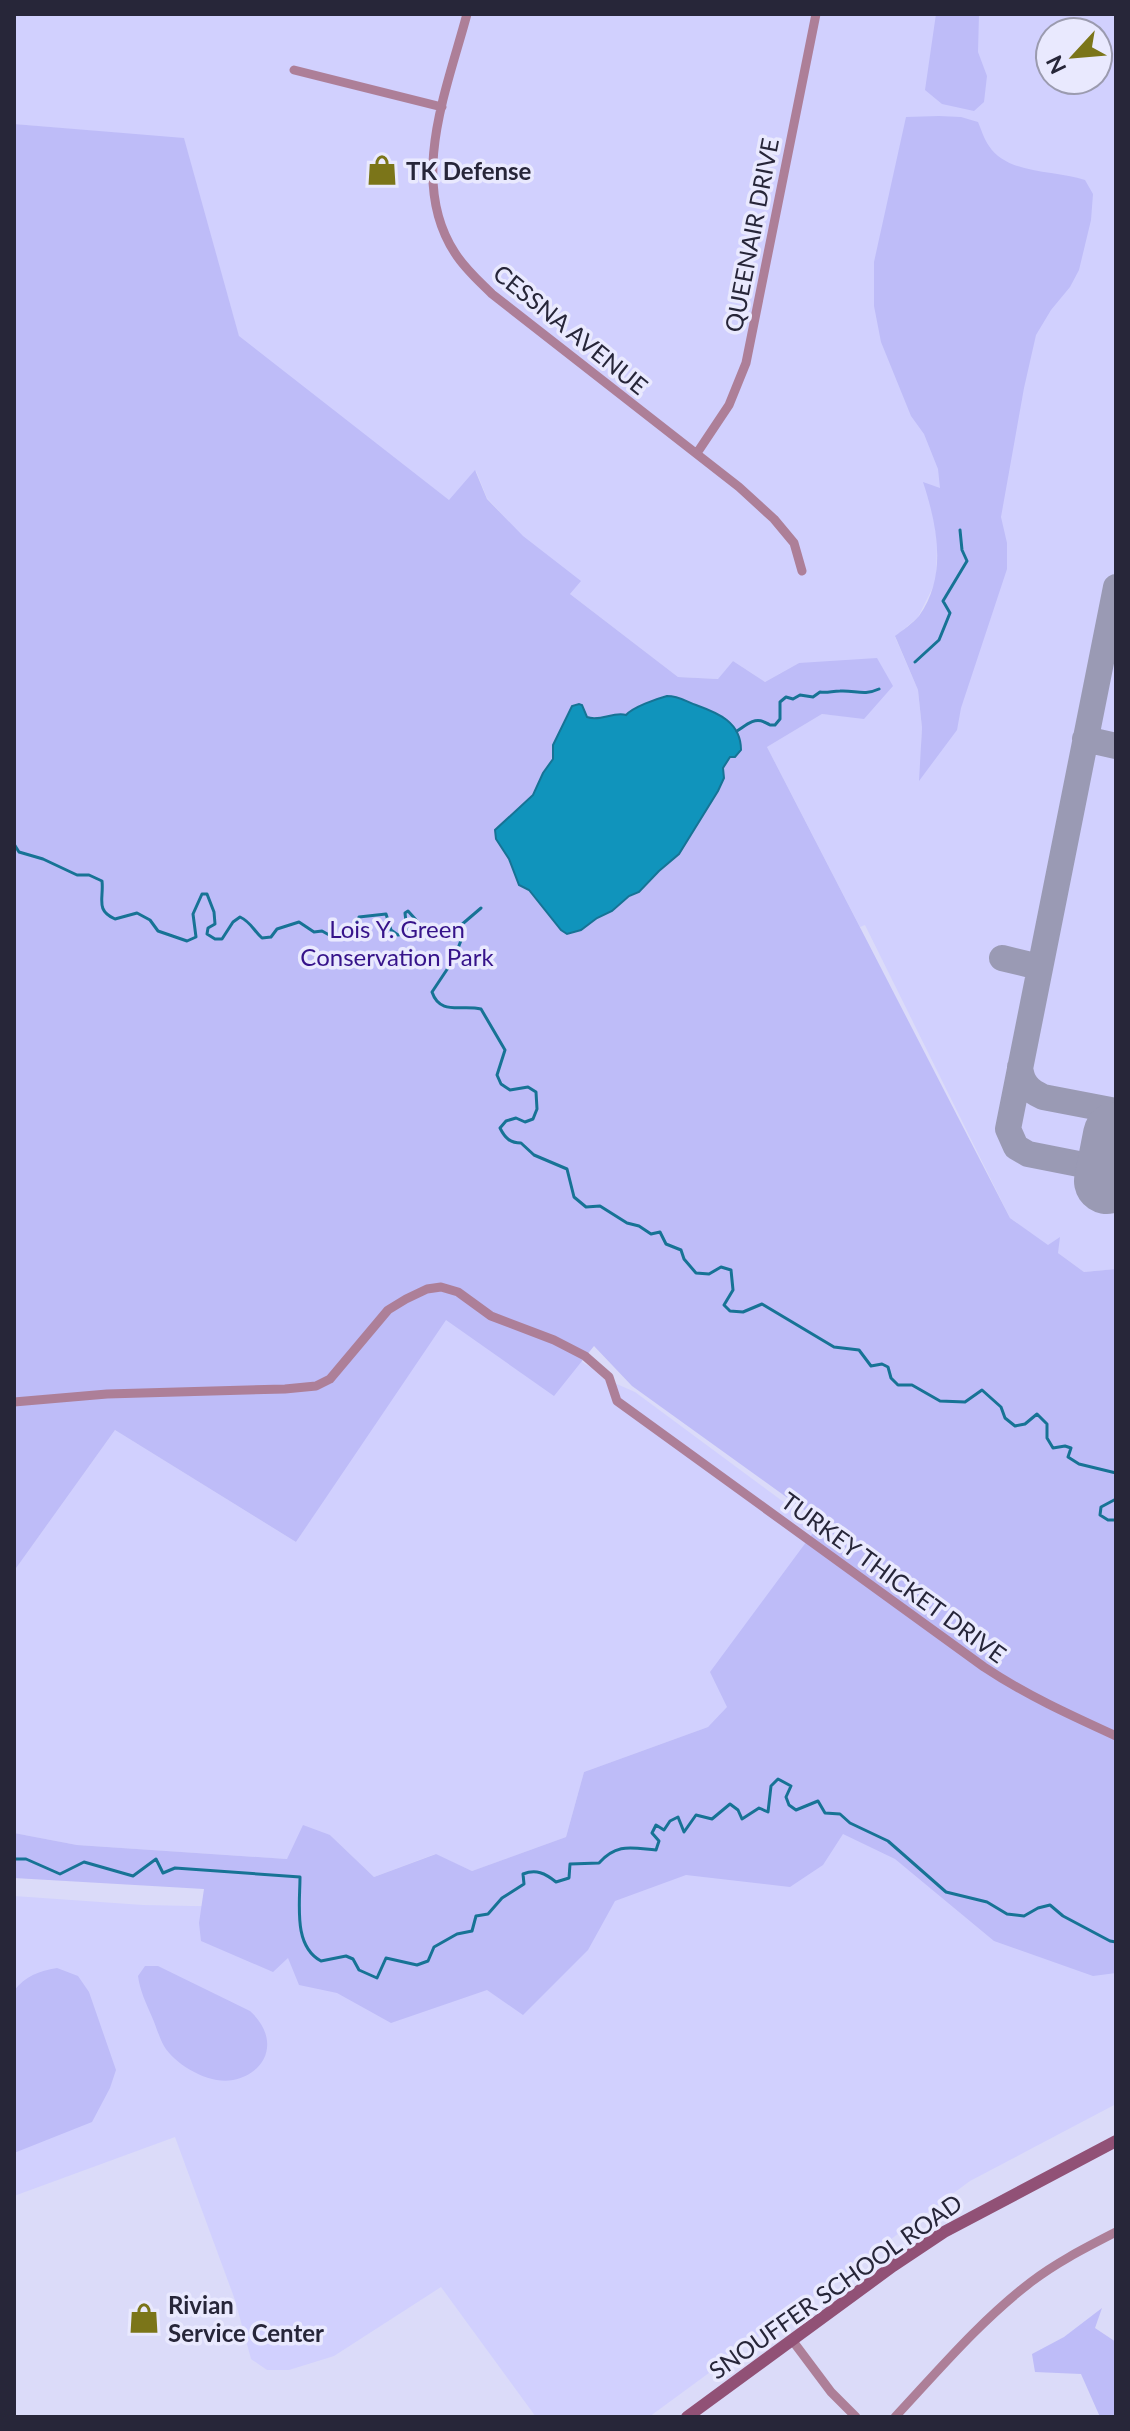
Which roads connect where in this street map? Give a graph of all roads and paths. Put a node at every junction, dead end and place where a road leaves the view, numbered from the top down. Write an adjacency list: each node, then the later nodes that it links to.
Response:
1 (467, 14): 4 (street, CESSNA AVENUE)
2 (816, 14): 5 (street, QUEENAIR DRIVE)
3 (294, 70): 4 (street)
4 (442, 107): 5 (street, CESSNA AVENUE)
5 (697, 453): 6 (street, CESSNA AVENUE)
6 (802, 571)
7 (14, 1402): 8 (street, TURKEY THICKET DRIVE)
8 (1116, 1736)
9 (1116, 2140): 11 (main road, SNOUFFER SCHOOL ROAD)
10 (1116, 2232): 14 (street)
11 (792, 2340): 12 (main road, SNOUFFER SCHOOL ROAD); 13 (street)
12 (687, 2417)
13 (856, 2417)
14 (895, 2417)

